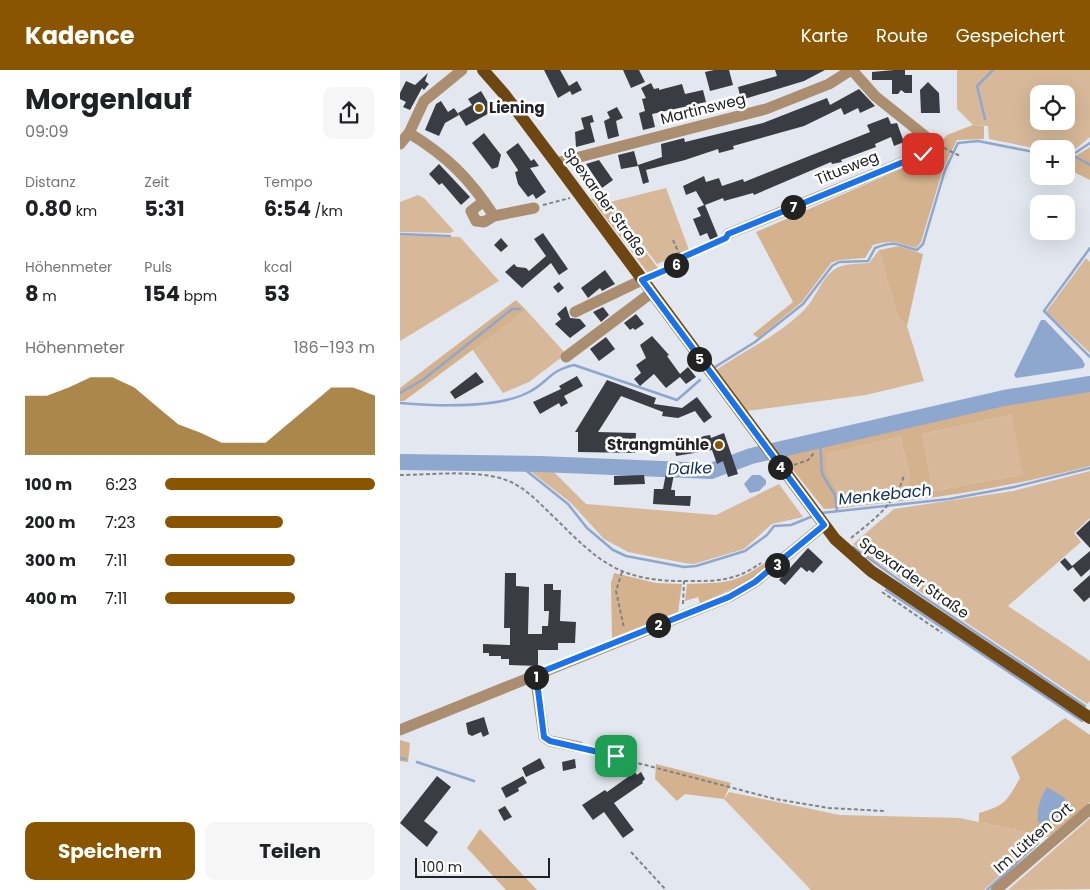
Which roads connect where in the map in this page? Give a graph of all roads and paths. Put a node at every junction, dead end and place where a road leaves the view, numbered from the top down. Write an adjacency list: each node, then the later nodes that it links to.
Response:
1 (462, 70): 4 (street)
2 (483, 70): 8 (main road, Spexarder Straße)
3 (851, 70): 5 (street); 8 (street, Martinsweg)
4 (409, 133): 6 (street); 10 (street)
5 (928, 142): 7 (path); 13 (street, Titusweg)
6 (400, 144)
7 (960, 156)
8 (556, 163): 9 (main road, Spexarder Straße)
9 (580, 196): 11 (path); 16 (main road, Spexarder Straße)
10 (484, 201): 12 (street); 12 (street)
11 (534, 208): 12 (street)
12 (494, 216)
13 (728, 234): 15 (path)
14 (673, 240): 15 (path)
15 (681, 258): 16 (path)
16 (642, 280): 17 (main road, Spexarder Straße); 18 (street)
17 (651, 293): 19 (street); 21 (main road, Spexarder Straße)
18 (575, 312)
19 (566, 357)
20 (815, 452): 21 (path)
21 (779, 465): 24 (main road, Spexarder Straße)
22 (400, 475): 27 (path)
23 (904, 476): 25 (path)
24 (822, 523): 25 (main road, Spexarder Straße); 29 (street)
25 (841, 546): 32 (main road, Spexarder Straße)
26 (768, 558): 28 (path)
27 (622, 572): 28 (path); 30 (path)
28 (684, 582): 29 (path)
29 (686, 614): 31 (street)
30 (625, 633)
31 (536, 674): 33 (street); 34 (street)
32 (1090, 718)
33 (400, 730)
34 (579, 747): 36 (path)
35 (1090, 809): 39 (street, Im Lütken Ort)
36 (884, 811)
37 (631, 852): 38 (path)
38 (666, 890)
39 (996, 890)

